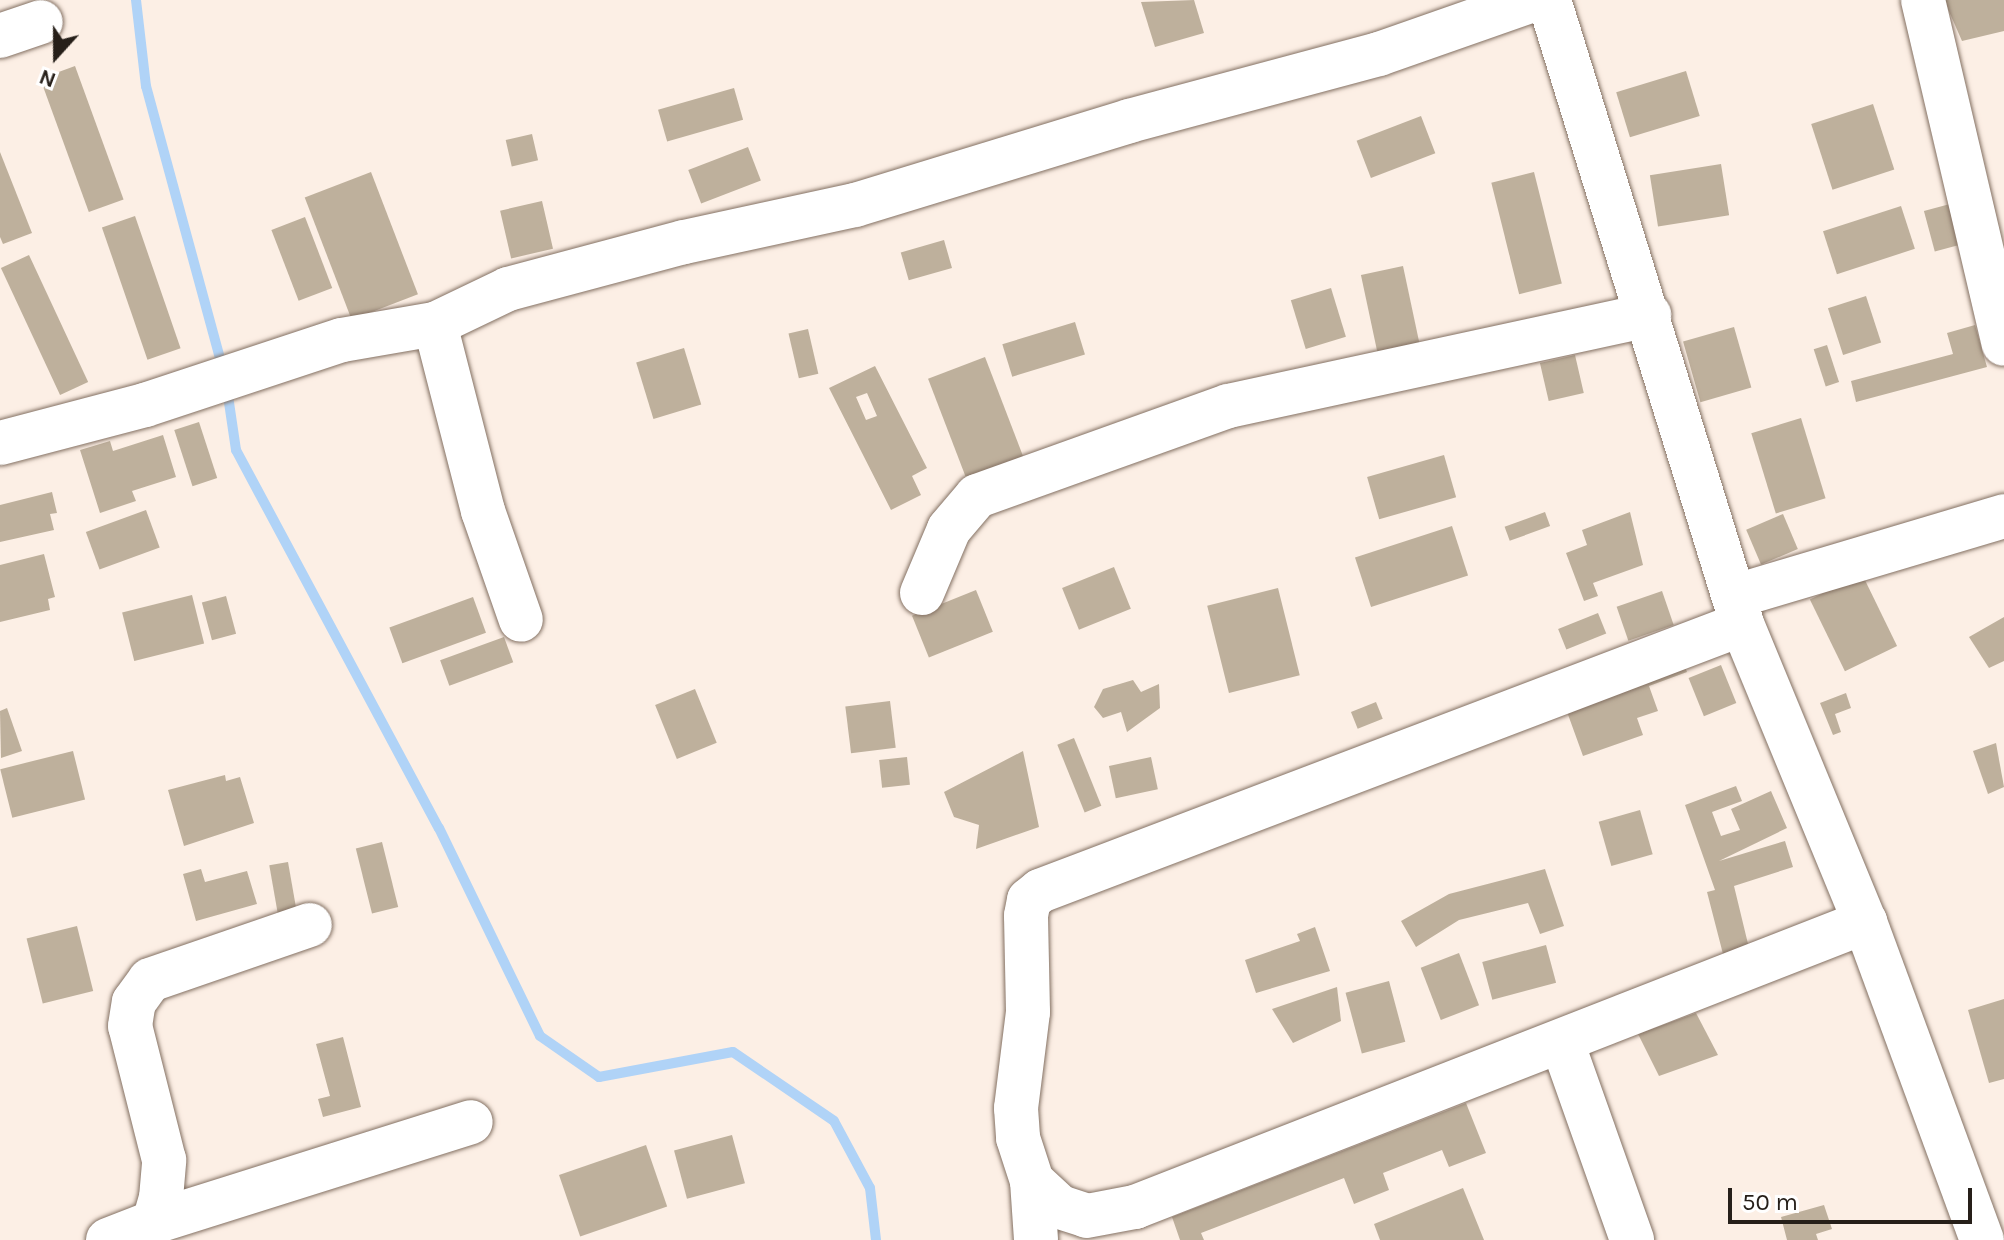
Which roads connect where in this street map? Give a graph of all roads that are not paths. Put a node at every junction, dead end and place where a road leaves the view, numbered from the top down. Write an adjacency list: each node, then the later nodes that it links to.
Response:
1 (1533, 0): 8 (street)
2 (1549, 0): 7 (street)
3 (1923, 0): 6 (street)
4 (41, 22): 5 (street)
5 (0, 36)
6 (1989, 219): 9 (street)
7 (1649, 315): 12 (street); 13 (street)
8 (435, 324): 10 (street); 14 (street)
9 (2004, 344)
10 (0, 443)
11 (2004, 516): 13 (street)
12 (922, 593)
13 (1739, 610): 15 (street); 19 (street)
14 (521, 620)
15 (1865, 922): 17 (street); 24 (street)
16 (310, 925): 20 (street)
17 (1562, 1042): 19 (street); 23 (street)
18 (471, 1122): 20 (street)
19 (1032, 1181): 22 (street)
20 (154, 1222): 21 (street)
21 (108, 1240)
22 (1036, 1240)
23 (1632, 1240)
24 (1980, 1240)

